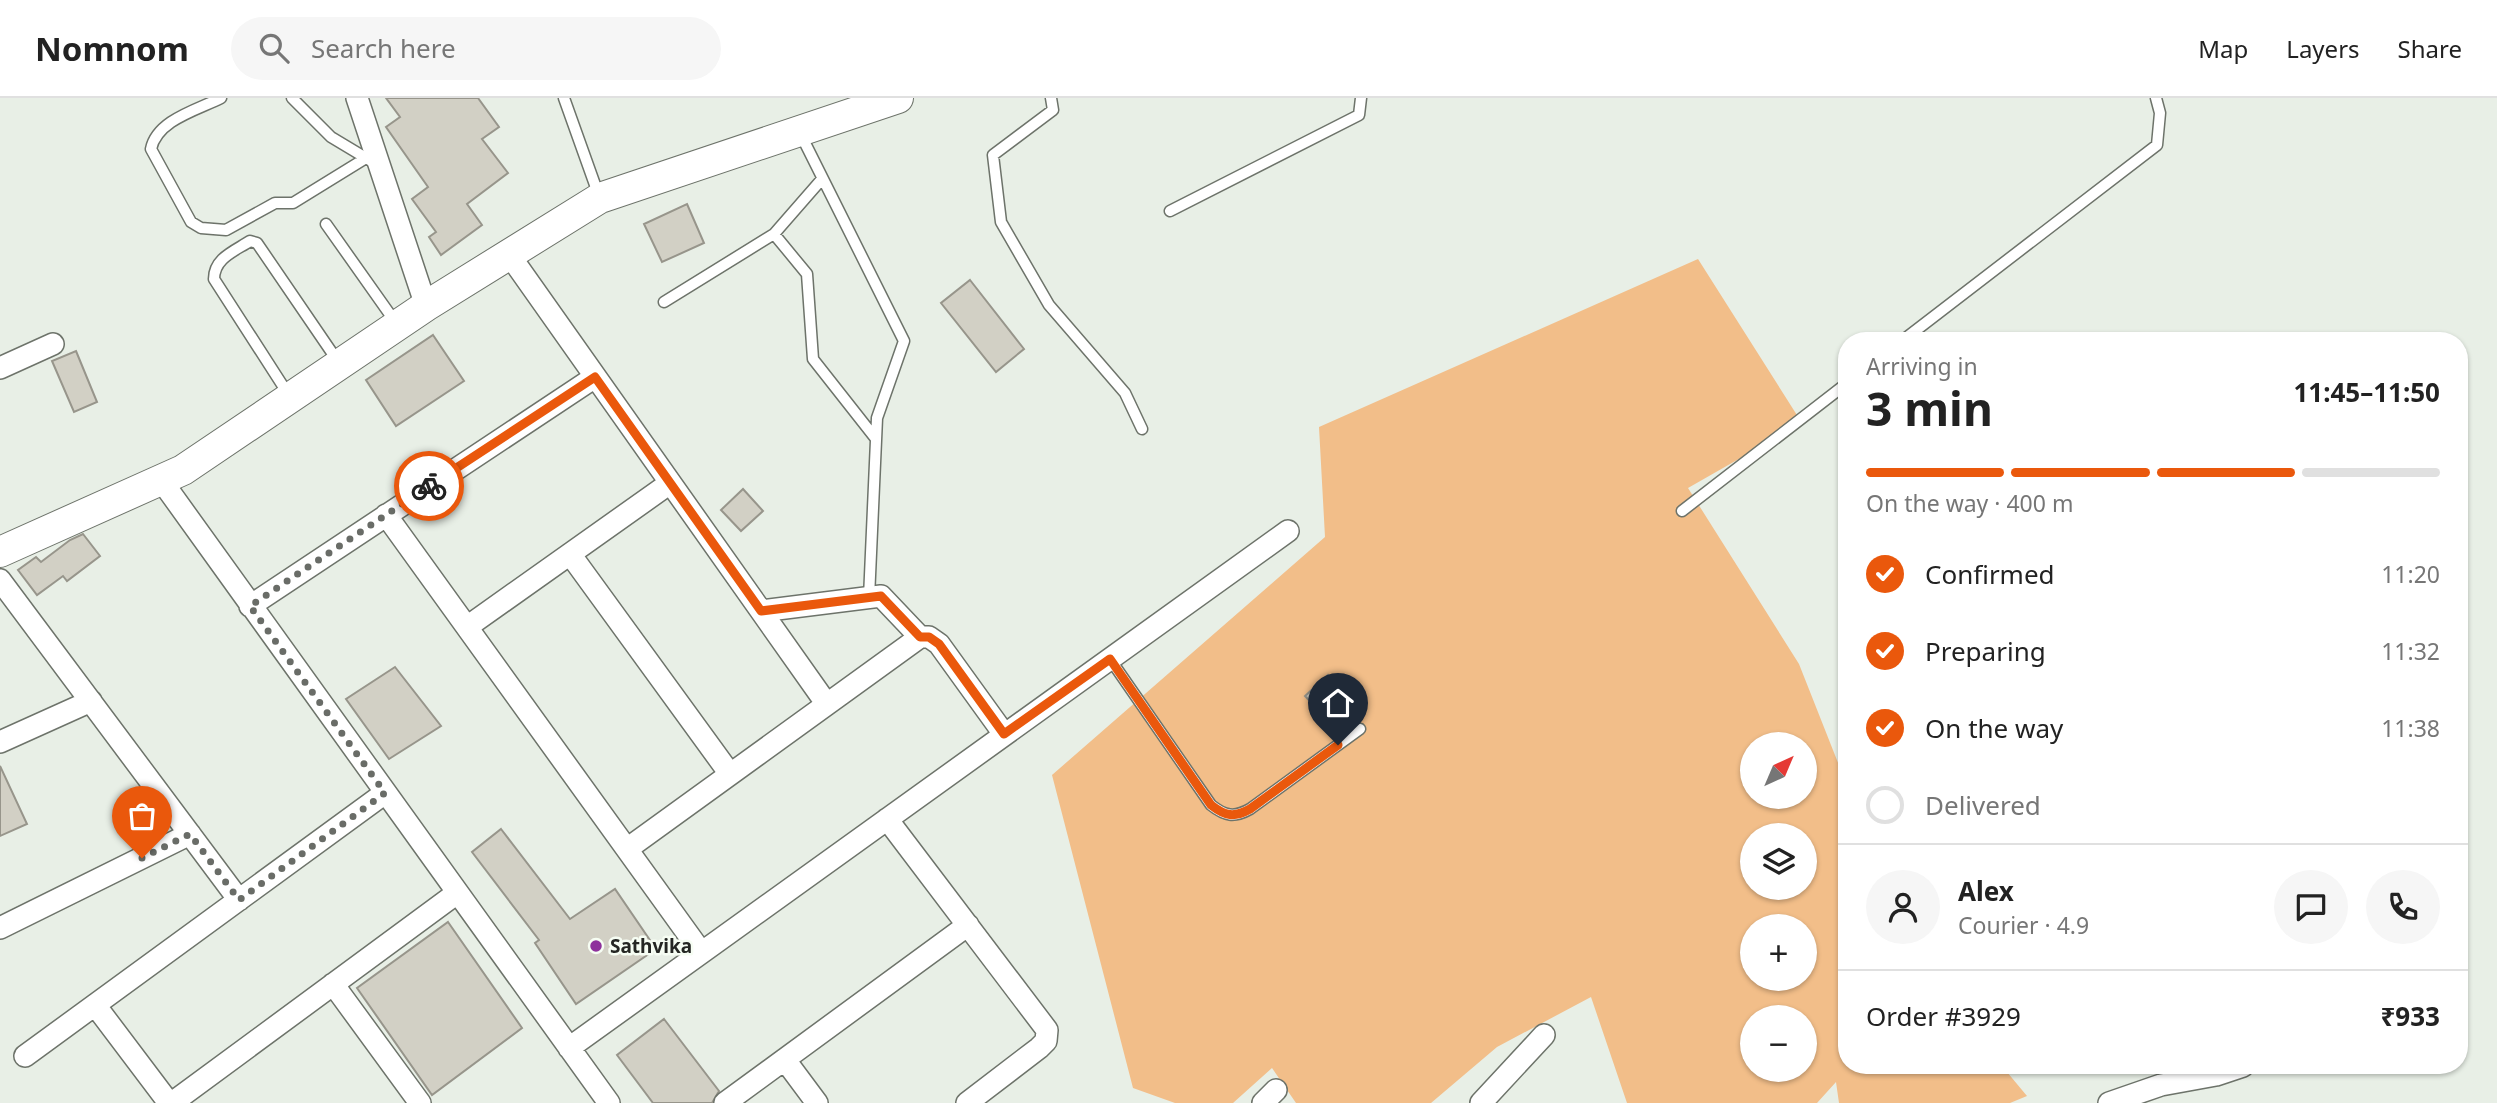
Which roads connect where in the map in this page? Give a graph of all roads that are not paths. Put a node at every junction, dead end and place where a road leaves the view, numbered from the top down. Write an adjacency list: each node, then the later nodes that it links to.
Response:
1 (221, 98): 10 (lane)
2 (292, 98): 10 (lane)
3 (357, 98): 10 (street)
4 (564, 98): 12 (lane)
5 (898, 98): 9 (street)
6 (1051, 98): 27 (lane)
7 (1361, 98): 13 (lane)
8 (2156, 98): 20 (lane)
9 (799, 131): 11 (lane); 12 (street)
10 (372, 162): 18 (street)
11 (822, 179): 15 (lane); 28 (lane)
12 (600, 198): 16 (street)
13 (1170, 211)
14 (326, 225): 19 (lane)
15 (774, 234): 17 (lane); 28 (lane)
16 (508, 253): 18 (street); 24 (street)
17 (664, 302)
18 (426, 306): 19 (street)
19 (397, 325): 22 (street)
20 (1914, 332)
21 (54, 344): 23 (street)
22 (340, 365): 26 (street); 26 (lane)
23 (0, 368)
24 (595, 377): 30 (street); 32 (street)
25 (1838, 390): 31 (lane)
26 (291, 399): 29 (street)
27 (1142, 429)
28 (876, 439): 37 (lane)
29 (161, 480): 34 (street); 38 (street)
30 (670, 483): 35 (street); 39 (street)
31 (1682, 511)
32 (386, 515): 38 (street); 40 (street)
33 (1287, 531): 42 (street)
34 (0, 552)
35 (570, 554): 40 (street); 48 (street)
36 (0, 580): 43 (street)
37 (869, 598): 39 (street); 41 (street)
38 (250, 606): 49 (street)
39 (761, 611): 44 (street)
40 (467, 627): 52 (street)
41 (920, 637): 44 (street); 46 (street)
42 (1110, 659): 45 (lane); 46 (street)
43 (92, 701): 47 (street); 51 (street)
44 (826, 703): 48 (street)
45 (1360, 729)
46 (1004, 734): 50 (street)
47 (0, 741)
48 (730, 774): 52 (street)
49 (385, 793): 53 (street); 54 (street)
50 (887, 819): 55 (street); 57 (street)
51 (190, 834): 54 (street); 56 (street)
52 (627, 849): 57 (street)
53 (457, 893): 58 (street); 61 (street)
54 (239, 900): 59 (street)
55 (968, 925): 63 (street); 71 (street)
56 (0, 928)
57 (701, 952): 61 (street)
58 (332, 984): 66 (street); 67 (street)
59 (95, 1005): 62 (street); 66 (street)
60 (1544, 1035): 72 (street)
61 (569, 1048): 68 (street)
62 (25, 1056)
63 (785, 1060): 69 (street); 70 (street)
64 (2219, 1074): 65 (street)
65 (2161, 1075): 73 (street)
66 (170, 1103)
67 (420, 1103)
68 (608, 1103)
69 (725, 1103)
70 (817, 1103)
71 (967, 1103)
72 (1481, 1103)
73 (2109, 1103)

